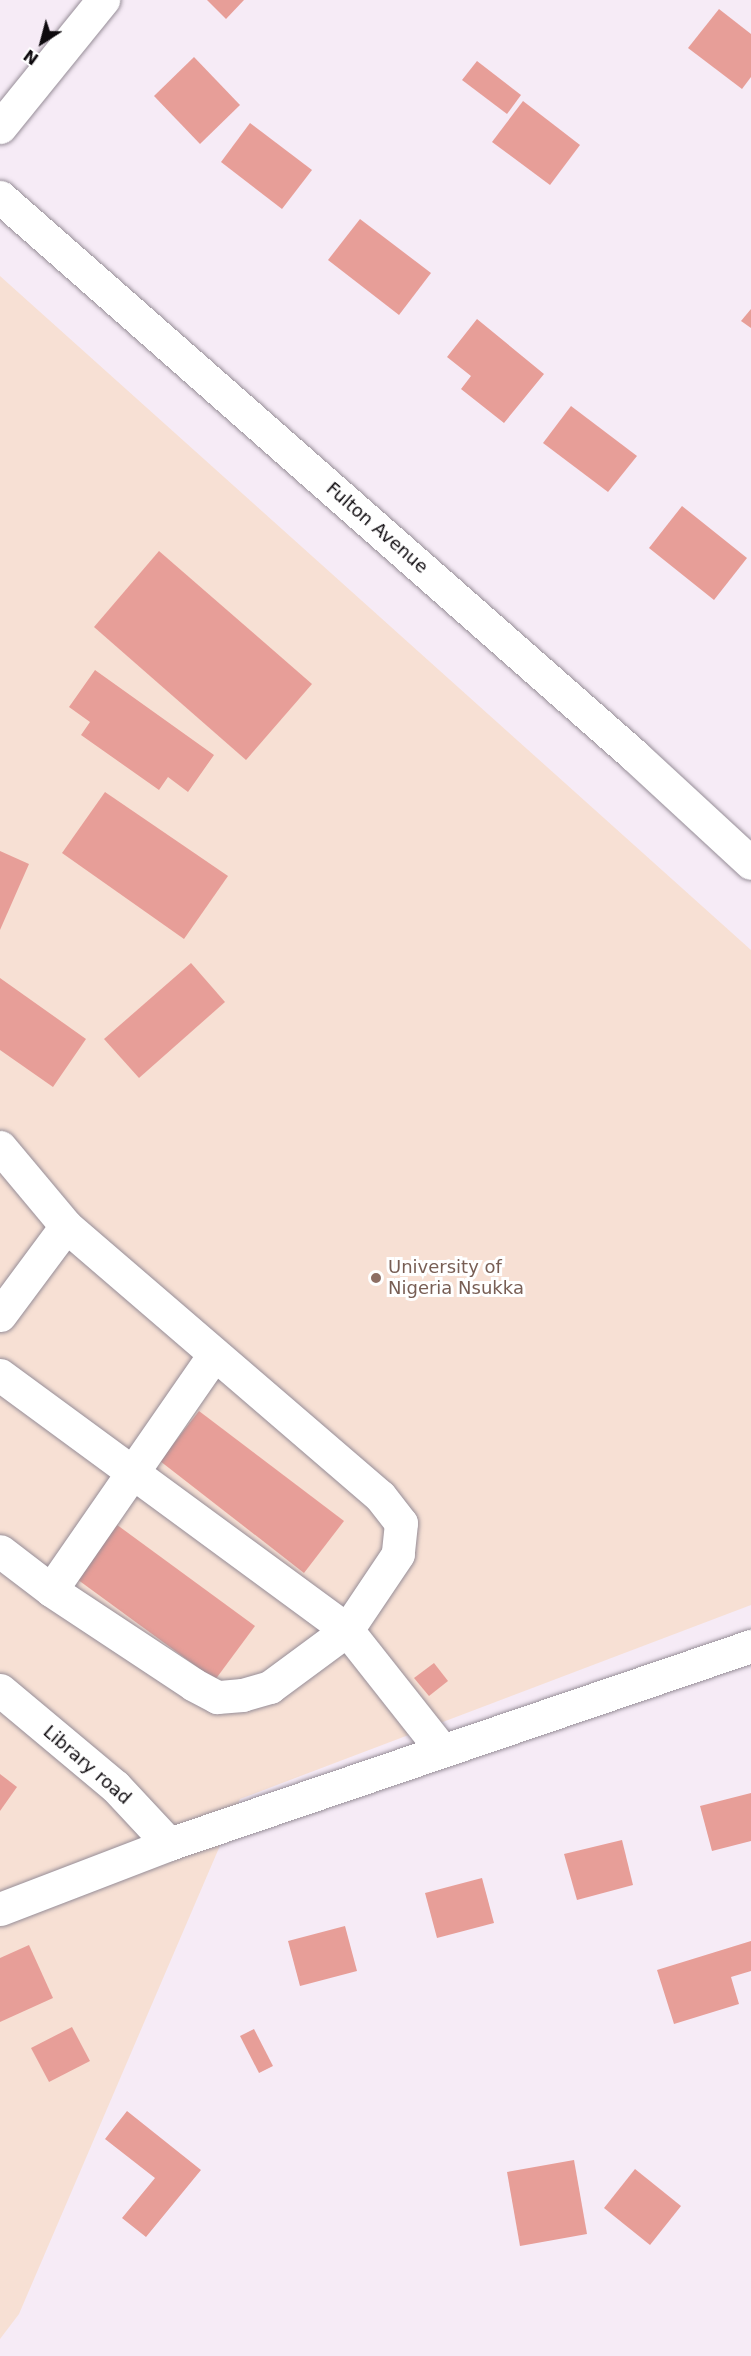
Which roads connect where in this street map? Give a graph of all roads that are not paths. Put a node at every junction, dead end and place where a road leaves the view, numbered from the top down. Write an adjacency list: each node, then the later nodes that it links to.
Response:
1 (104, 0): 2 (street)
2 (0, 127)
3 (0, 196): 4 (street, Fulton Avenue)
4 (751, 863)
5 (0, 1147): 6 (street)
6 (66, 1226): 7 (street); 8 (street)
7 (0, 1315)
8 (214, 1355): 10 (street); 13 (street)
9 (0, 1375): 10 (street)
10 (134, 1473): 12 (street); 13 (street)
11 (0, 1551): 12 (street)
12 (51, 1590): 13 (street)
13 (347, 1630): 16 (street)
14 (751, 1646): 16 (street)
15 (0, 1690): 17 (street, Library road)
16 (441, 1749): 17 (street)
17 (169, 1844): 18 (street)
18 (0, 1909)

